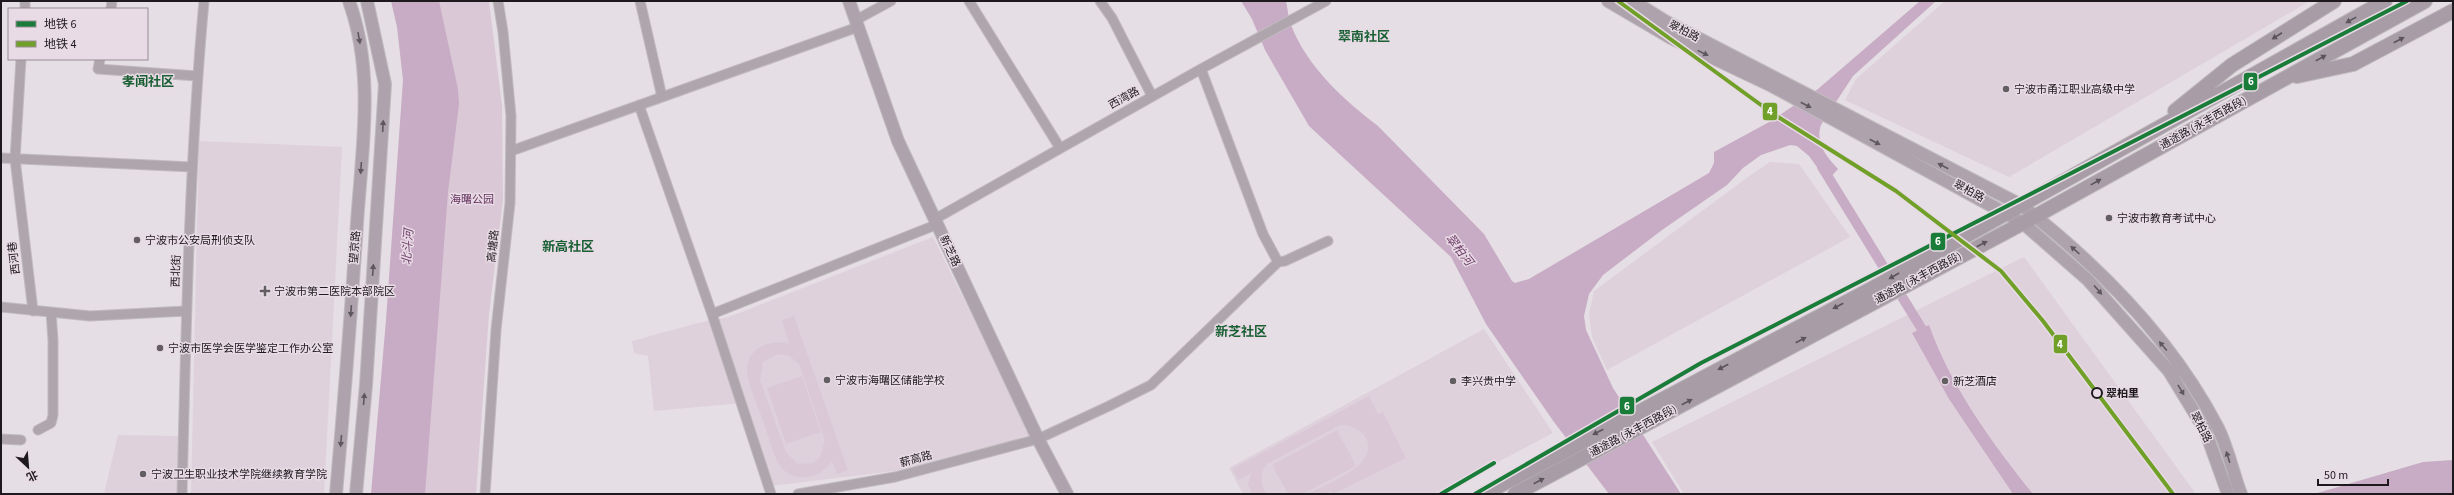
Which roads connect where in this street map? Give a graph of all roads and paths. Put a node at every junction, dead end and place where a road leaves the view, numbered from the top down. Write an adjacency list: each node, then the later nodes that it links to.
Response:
1 (204, 1): 21 (street, 西北街)
2 (349, 1): 51 (main road, 望京路, one-way to 51)
3 (367, 1): 52 (main road, 望京路, one-way to 3)
4 (498, 1): 30 (street, 高塘路)
5 (640, 1): 25 (street)
6 (849, 1): 17 (main road, 新芝路)
7 (891, 1): 17 (street)
8 (969, 1): 29 (street)
9 (1100, 1): 24 (street)
10 (1326, 1): 20 (street, 西湾路)
11 (1608, 1): 23 (main road, 翠柏路, one-way to 23)
12 (1633, 1): 23 (main road, 翠柏路)
13 (2334, 1): 28 (main road, one-way to 28)
14 (2385, 1): 28 (main road, 通途路 (永丰西路段), one-way to 28)
15 (2425, 1): 22 (main road, 通途路 (永丰西路段), one-way to 15)
16 (2453, 11): 22 (main road, one-way to 16)
17 (857, 24): 25 (street); 37 (main road, 新芝路)
18 (21, 60): 32 (street, 西河巷)
19 (100, 60): 21 (street)
20 (1201, 69): 24 (street, 西湾路); 39 (street)
21 (197, 76): 33 (street, 西北街)
22 (2283, 79): 36 (main road, 通途路 (永丰西路段), one-way to 22)
23 (1776, 84): 27 (main road, 翠柏路)
24 (1152, 96): 29 (street, 西湾路)
25 (662, 97): 26 (street)
26 (639, 105): 30 (street); 45 (street)
27 (1843, 119): 34 (main road, 翠柏路, one-way to 27); 35 (main road, 翠柏路, one-way to 35)
28 (2146, 135): 34 (main road, 通途路 (永丰西路段))
29 (1060, 148): 37 (street, 西湾路)
30 (511, 151): 53 (street, 高塘路)
31 (1, 158): 32 (street)
32 (15, 159): 33 (street); 42 (street, 西河巷)
33 (192, 168): 43 (street, 西北街)
34 (2021, 205): 35 (main road, 通途路 (永丰西路段)); 36 (main road, 翠柏路)
35 (2008, 212): 36 (main road, 翠柏路); 40 (main road, 通途路 (永丰西路段), one-way to 40)
36 (2029, 219): 40 (main road, 通途路 (永丰西路段), one-way to 36); 59 (main road, 翠柏路, one-way to 59); 60 (main road, 翠柏路, one-way to 36)
37 (937, 221): 45 (street, 西湾路); 48 (main road, 新芝路)
38 (1328, 240): 39 (street)
39 (1278, 262): 48 (street, 薪高路)
40 (1877, 293): 57 (main road, 通途路 (永丰西路段), one-way to 57); 58 (main road, 通途路 (永丰西路段), one-way to 40)
41 (1, 307): 42 (street)
42 (33, 311): 44 (street)
43 (186, 311): 44 (street); 50 (street, 西北街)
44 (50, 312): 46 (street)
45 (712, 314): 54 (street)
46 (38, 430)
47 (1, 439): 49 (street)
48 (1038, 439): 55 (street, 薪高路); 56 (main road, 新芝路)
49 (21, 440)
50 (182, 494)
51 (336, 494)
52 (356, 494)
53 (485, 494)
54 (771, 494)
55 (798, 494)
56 (1067, 494)
57 (1484, 494)
58 (1515, 494)
59 (2228, 494)
60 (2240, 494)

